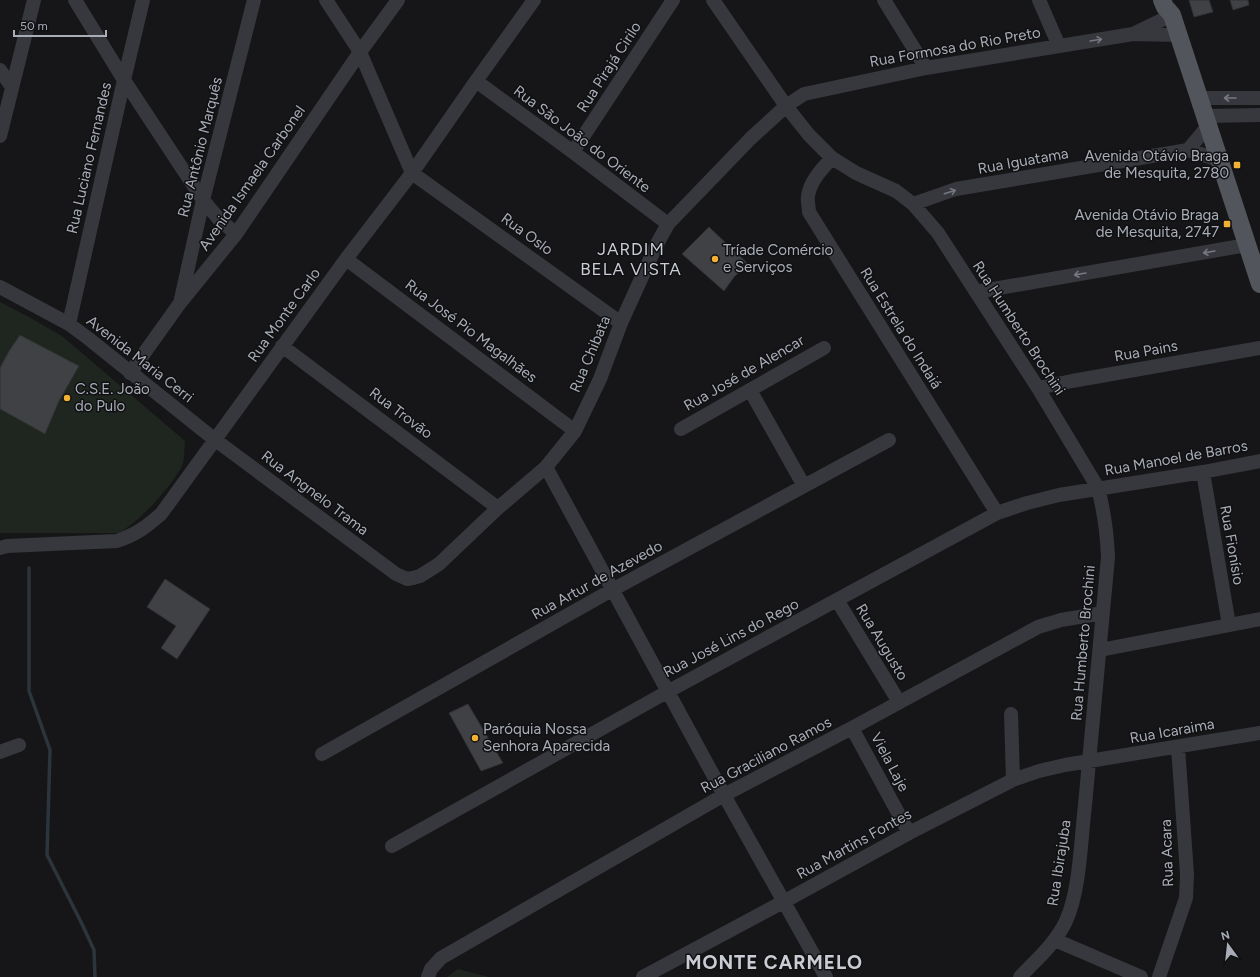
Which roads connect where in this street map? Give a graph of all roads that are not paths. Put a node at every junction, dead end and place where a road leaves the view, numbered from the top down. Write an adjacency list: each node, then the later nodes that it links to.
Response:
1 (34, 0): 22 (street)
2 (75, 0): 20 (street)
3 (144, 0): 20 (street, Rua Luciano Fernandes)
4 (254, 0): 34 (street, Rua Antônio Marquês)
5 (326, 0): 17 (street)
6 (398, 0): 17 (street, Avenida Ismaela Carbonel)
7 (534, 0): 21 (street, Rua Monte Carlo)
8 (673, 0): 30 (street, Rua Pirajá Cirilo)
9 (713, 0): 25 (street, Rua Humberto Brochini)
10 (884, 0): 18 (street)
11 (1039, 0): 16 (street)
12 (1162, 0): 13 (main road)
13 (1172, 8): 14 (street, Rua Formosa do Rio Preto); 15 (main road)
14 (1133, 34): 15 (street, Rua Formosa do Rio Preto); 16 (street, Rua Formosa do Rio Preto, one-way to 14)
15 (1178, 35): 23 (main road)
16 (1059, 46): 18 (street, Rua Formosa do Rio Preto)
17 (360, 52): 33 (street); 37 (street, Avenida Ismaela Carbonel)
18 (926, 68): 25 (street, Rua Formosa do Rio Preto)
19 (0, 70): 22 (street)
20 (124, 80): 34 (street); 45 (street, Rua Luciano Fernandes)
21 (476, 81): 30 (street, Rua São João do Oriente); 33 (street, Rua Monte Carlo)
22 (12, 87): 28 (street)
23 (1200, 98): 24 (street, one-way to 23); 27 (main road)
24 (1260, 98)
25 (786, 106): 31 (street, Rua Humberto Brochini); 36 (street, Rua Chibata)
26 (1260, 115): 27 (street)
27 (1207, 121): 29 (street); 32 (main road)
28 (0, 136)
29 (1188, 150): 32 (street, Rua Iguatama); 35 (street, Rua Iguatama, one-way to 29)
30 (573, 152): 36 (street, Rua São João do Oriente)
31 (832, 158): 35 (street, Rua Humberto Brochini); 62 (street, Rua Estrela do Indaiá)
32 (1219, 160): 38 (main road)
33 (412, 173): 39 (street, Rua Monte Carlo); 44 (street, Rua Oslo)
34 (204, 200): 37 (street); 43 (street, Rua Antônio Marquês)
35 (913, 204): 42 (street, Rua Humberto Brochini)
36 (668, 224): 44 (street, Rua Chibata)
37 (236, 234): 43 (street, Avenida Ismaela Carbonel)
38 (1247, 245): 40 (main road); 42 (street, one-way to 42)
39 (346, 259): 46 (street, Rua Monte Carlo); 53 (street, Rua José Pio Magalhães)
40 (1260, 284)
41 (0, 287): 45 (street, Avenida Maria Cerri)
42 (976, 292): 50 (street, Rua Humberto Brochini)
43 (180, 303): 49 (street, Avenida Ismaela Carbonel)
44 (621, 323): 53 (street, Rua Chibata)
45 (69, 324): 49 (street, Avenida Maria Cerri)
46 (282, 346): 54 (street, Rua Monte Carlo); 61 (street, Rua Trovão)
47 (824, 348): 51 (street, Rua José de Alencar)
48 (1260, 348): 50 (street, Rua Pains)
49 (130, 372): 54 (street, Avenida Maria Cerri)
50 (1038, 388): 60 (street, Rua Humberto Brochini)
51 (750, 390): 52 (street, Rua José de Alencar); 59 (street)
52 (681, 429)
53 (575, 431): 57 (street, Rua Chibata)
54 (214, 439): 63 (street, Rua Monte Carlo); 64 (street, Rua Angnelo Trama)
55 (889, 440): 59 (street, Rua Artur de Azevedo)
56 (1260, 461): 58 (street, Rua Manoel de Barros)
57 (546, 468): 61 (street, Rua Chibata); 65 (street)
58 (1203, 472): 60 (street, Rua Manoel de Barros); 69 (street, Rua Fionísio)
59 (804, 486): 65 (street, Rua Artur de Azevedo)
60 (1098, 488): 62 (street, Rua José Lins do Rego); 67 (street, Rua Humberto Brochini)
61 (498, 508): 64 (street, Rua Chibata)
62 (997, 514): 66 (street, Rua José Lins do Rego)
63 (0, 548)
64 (396, 574)
65 (612, 590): 71 (street); 79 (street, Rua Artur de Azevedo)
66 (837, 600): 71 (street, Rua José Lins do Rego); 72 (street, Rua Augusto)
67 (1104, 613): 70 (street, Rua Humberto Brochini); 72 (street, Rua Graciliano Ramos)
68 (1260, 619): 69 (street)
69 (1229, 625): 70 (street)
70 (1100, 650): 80 (street, Rua Humberto Brochini)
71 (667, 692): 82 (street); 84 (street, Rua José Lins do Rego)
72 (898, 702): 74 (street, Rua Graciliano Ramos)
73 (1011, 714): 81 (street)
74 (852, 728): 82 (street, Rua Graciliano Ramos); 83 (street, Viela Laje)
75 (1260, 733): 77 (street, Rua Icaraima)
76 (19, 745): 78 (street)
77 (1178, 747): 80 (street, Rua Icaraima); 92 (street, Rua Acara)
78 (0, 752)
79 (322, 754)
80 (1089, 762): 81 (street, Rua Martins Fontes); 86 (street, Rua Ibirajuba)
81 (1013, 780): 83 (street, Rua Martins Fontes)
82 (724, 795): 85 (street); 87 (street, Rua Graciliano Ramos)
83 (909, 833): 85 (street, Rua Martins Fontes)
84 (392, 846)
85 (785, 901): 88 (street, Rua Martins Fontes); 89 (street)
86 (1055, 940): 90 (street, Rua Ibirajuba); 91 (street)
87 (428, 977)
88 (643, 977)
89 (826, 977)
90 (1020, 977)
91 (1141, 977)
92 (1159, 977)

